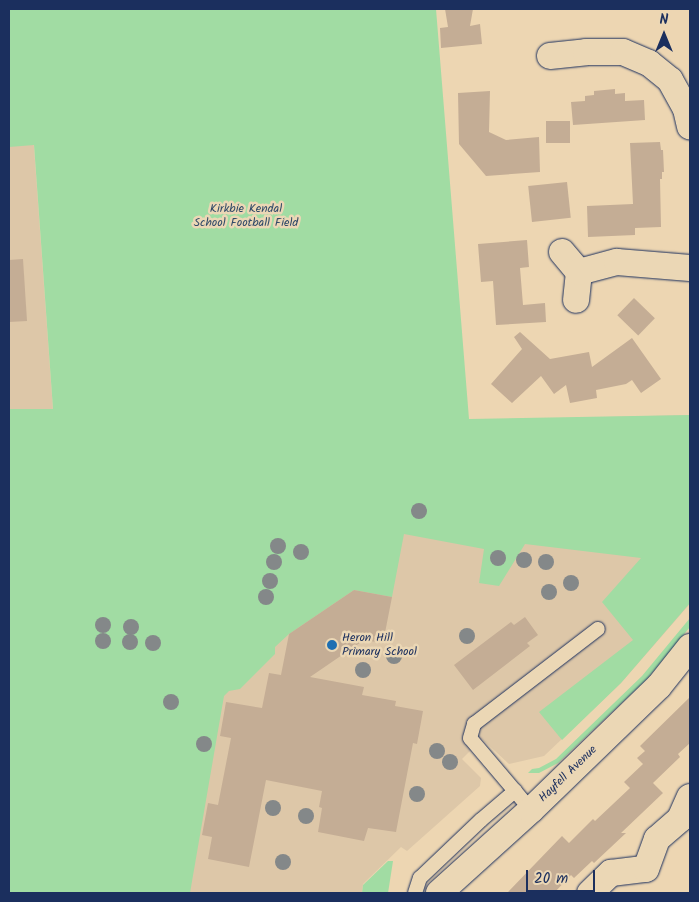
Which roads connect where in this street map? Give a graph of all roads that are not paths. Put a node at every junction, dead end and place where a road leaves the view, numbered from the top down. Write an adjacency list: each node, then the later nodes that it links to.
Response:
1 (550, 56): 2 (street)
2 (689, 114)
3 (562, 252): 5 (street)
4 (690, 268): 5 (street)
5 (579, 272): 6 (street)
6 (576, 300)
7 (598, 628): 10 (lane)
8 (690, 647): 10 (street, Hayfell Avenue)
9 (690, 797): 13 (street)
10 (523, 800): 11 (lane); 12 (street, Hayfell Avenue)
11 (415, 893)
12 (439, 893)
13 (590, 893)

